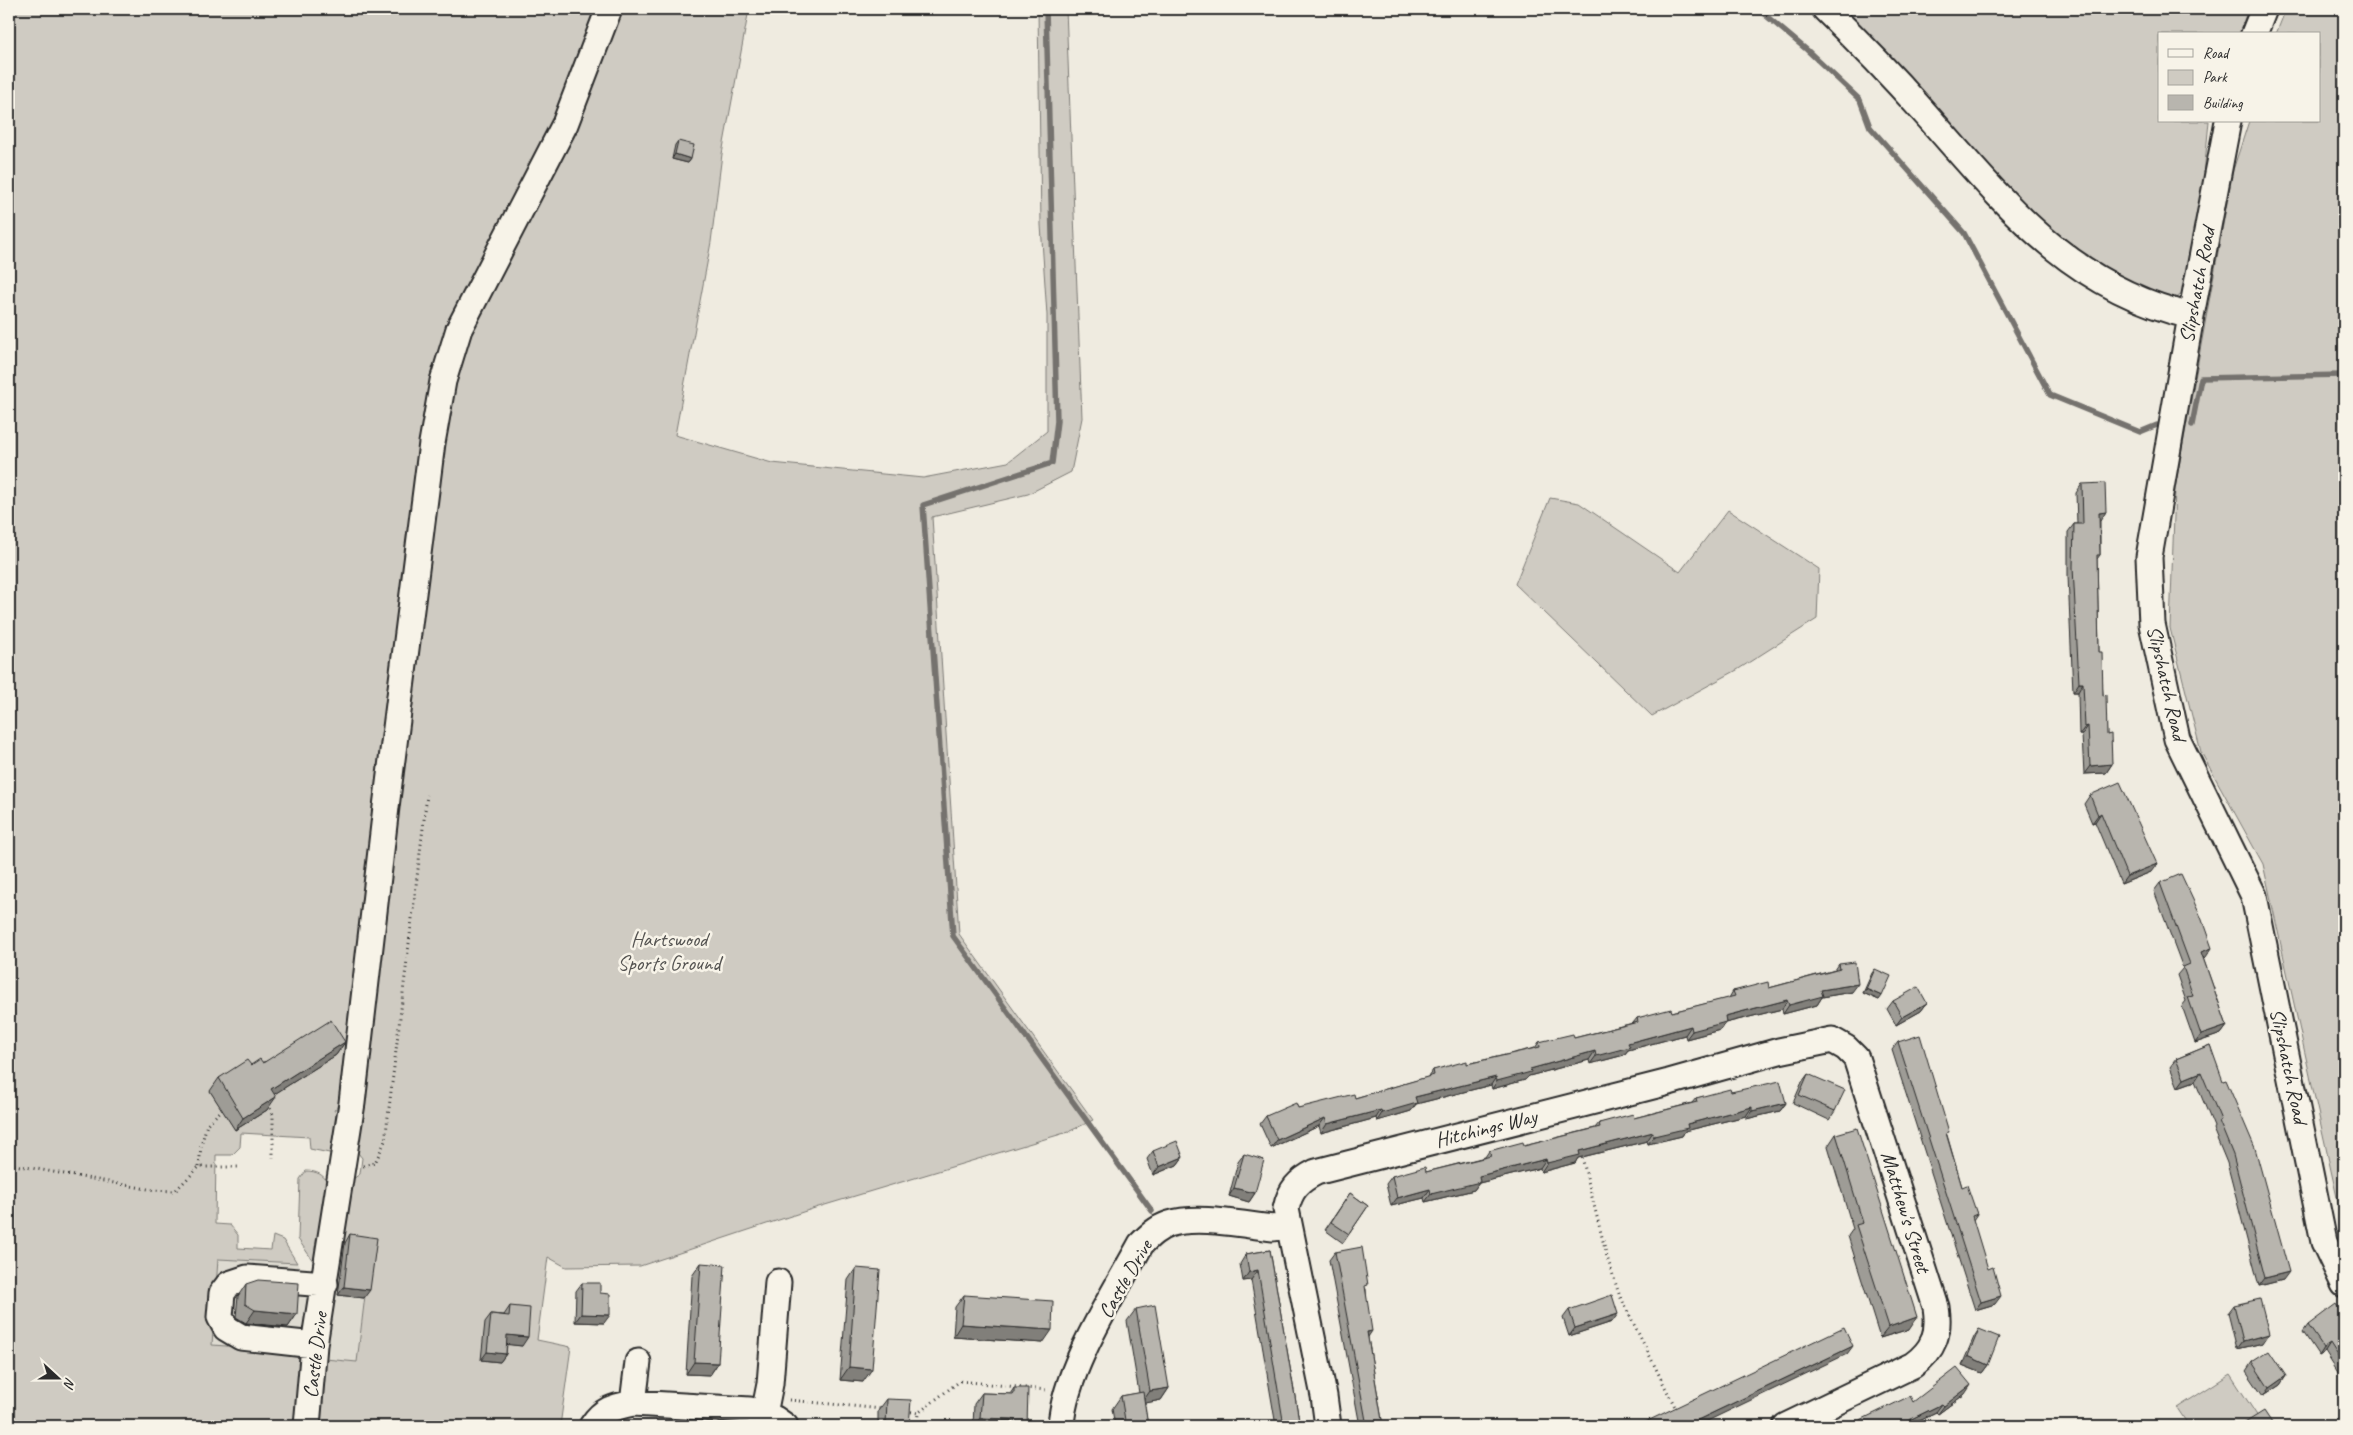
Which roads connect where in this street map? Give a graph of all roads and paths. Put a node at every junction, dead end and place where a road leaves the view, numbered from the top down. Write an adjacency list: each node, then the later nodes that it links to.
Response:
1 (608, 9): 16 (street, Castle Drive)
2 (1825, 9): 6 (street)
3 (2264, 9): 4 (street)
4 (2255, 32)
5 (2228, 122): 6 (street, Slipshatch Road)
6 (2190, 316): 20 (street, Slipshatch Road)
7 (427, 794): 16 (path)
8 (266, 1099): 12 (path)
9 (222, 1110): 14 (path)
10 (1876, 1116): 17 (street, Hitchings Way); 35 (street, Matthew's Street)
11 (1579, 1144): 28 (path)
12 (273, 1158)
13 (9, 1164): 14 (path)
14 (199, 1167): 15 (path)
15 (238, 1167)
16 (343, 1167): 19 (street, Castle Drive)
17 (1288, 1226): 23 (street, Castle Drive); 34 (street, Hitchings Way)
18 (778, 1282): 29 (street)
19 (324, 1284): 21 (street, Castle Drive); 21 (street)
20 (2344, 1284)
21 (314, 1345): 30 (street, Castle Drive)
22 (638, 1362): 24 (street)
23 (1067, 1392): 27 (path); 33 (street, Castle Drive)
24 (633, 1403): 29 (street); 31 (street)
25 (888, 1410): 29 (path)
26 (898, 1411): 27 (path)
27 (918, 1412): 32 (path)
28 (1678, 1413)
29 (774, 1420)
30 (307, 1426)
31 (592, 1426)
32 (917, 1426)
33 (1061, 1426)
34 (1328, 1426)
35 (1786, 1426)

